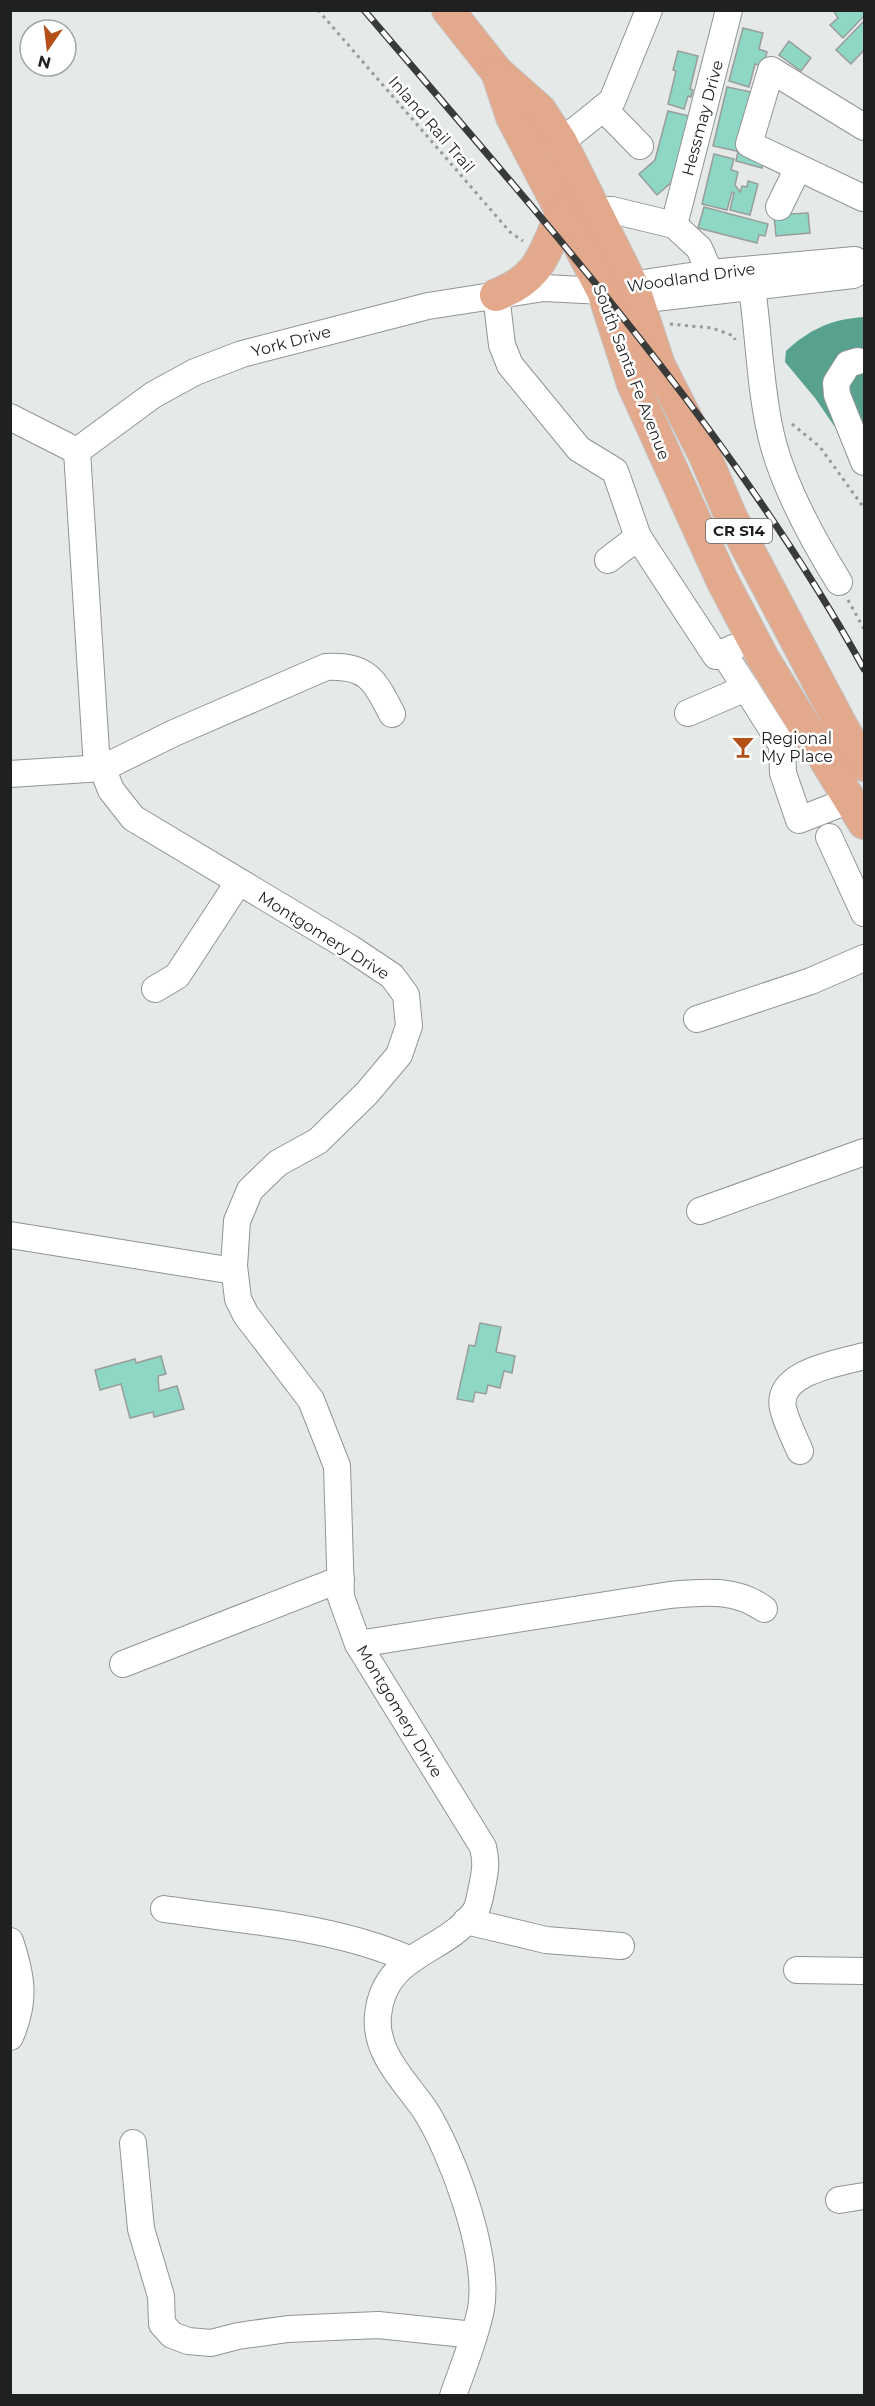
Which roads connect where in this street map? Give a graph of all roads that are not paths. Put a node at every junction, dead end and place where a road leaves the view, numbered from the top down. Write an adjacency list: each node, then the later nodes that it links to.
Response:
1 (649, 10): 5 (street)
2 (729, 10): 14 (street, Hessmay Drive)
3 (455, 13): 4 (main road, South Santa Fe Avenue / CR S14)
4 (497, 72): 7 (main road, South Santa Fe Avenue / CR S14); 13 (main road, South Santa Fe Avenue / CR S14)
5 (603, 108): 7 (street); 8 (street)
6 (864, 127): 9 (street)
7 (561, 142): 12 (main road, South Santa Fe Avenue / CR S14)
8 (640, 146)
9 (798, 168): 10 (street); 11 (street)
10 (864, 200)
11 (779, 207)
12 (597, 210): 14 (street); 19 (main road, South Santa Fe Avenue / CR S14)
13 (561, 215): 19 (main road, South Santa Fe Avenue / CR S14); 20 (main road)
14 (674, 225): 17 (street)
15 (864, 262): 17 (street, Woodland Drive)
16 (864, 269): 18 (street, Woodland Drive)
17 (710, 273): 19 (street, Woodland Drive)
18 (752, 288): 19 (street, Woodland Drive); 27 (street)
19 (624, 292): 20 (street, York Drive); 28 (main road, South Santa Fe Avenue / CR S14); 33 (main road)
20 (496, 295): 23 (street, York Drive); 25 (street)
21 (858, 361): 24 (street)
22 (10, 417): 23 (street)
23 (77, 451): 34 (street, Montgomery Drive)
24 (864, 462)
25 (638, 537): 26 (street); 29 (street)
26 (608, 560)
27 (839, 582)
28 (753, 638): 29 (street); 36 (main road, South Santa Fe Avenue / CR S14)
29 (723, 652): 30 (street)
30 (746, 688): 31 (street); 36 (street)
31 (688, 713)
32 (392, 714): 34 (street)
33 (864, 765)
34 (103, 768): 35 (street); 38 (street, Montgomery Drive)
35 (10, 774)
36 (857, 811)
37 (829, 837): 39 (street)
38 (238, 883): 41 (street); 46 (street, Montgomery Drive)
39 (864, 913)
40 (864, 958): 42 (street)
41 (155, 989)
42 (697, 1019)
43 (864, 1152): 44 (street)
44 (700, 1211)
45 (10, 1235): 46 (street)
46 (234, 1271): 49 (street, Montgomery Drive)
47 (864, 1356): 48 (street)
48 (800, 1451)
49 (340, 1579): 51 (street, Montgomery Drive); 52 (street)
50 (765, 1609): 51 (street)
51 (358, 1644): 54 (street, Montgomery Drive)
52 (123, 1664)
53 (164, 1909): 57 (street)
54 (466, 1921): 56 (street); 57 (street, Montgomery Drive)
55 (10, 1941): 60 (street)
56 (621, 1946)
57 (411, 1960): 64 (street, Montgomery Drive)
58 (797, 1970): 59 (street)
59 (864, 1971)
60 (10, 2037)
61 (133, 2143): 64 (street)
62 (864, 2196): 63 (street)
63 (839, 2200)
64 (474, 2335): 65 (street, Montgomery Drive)
65 (453, 2396)

